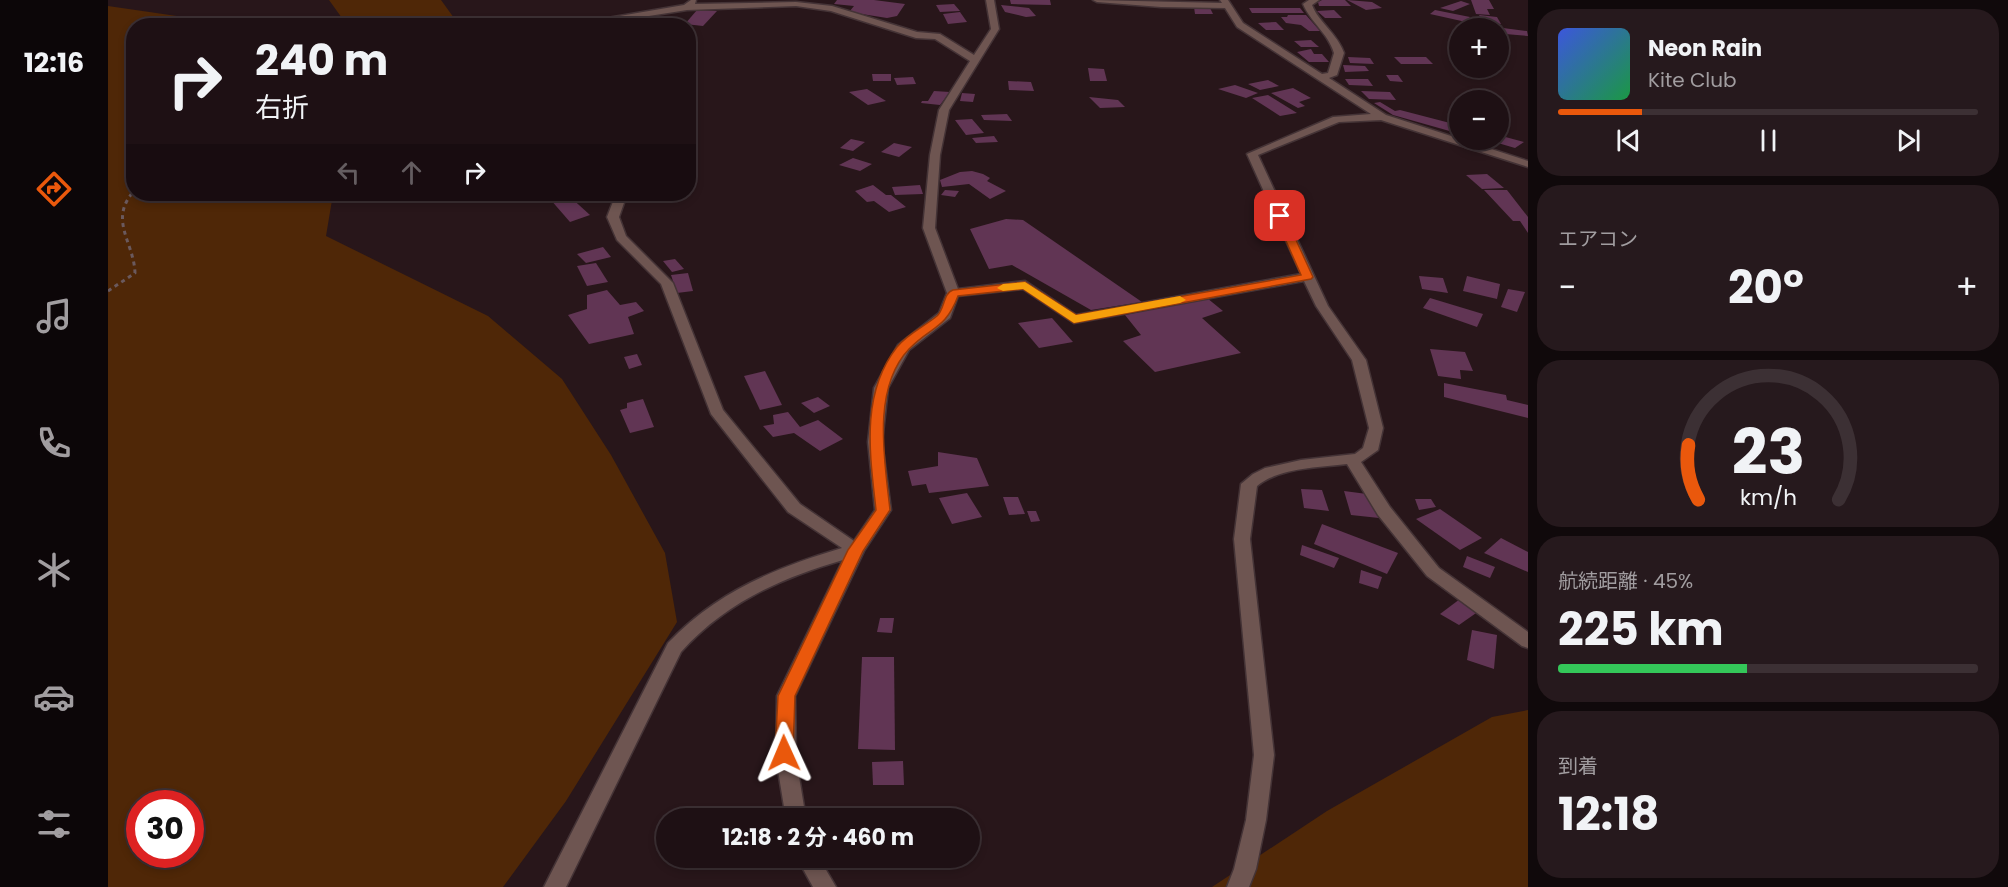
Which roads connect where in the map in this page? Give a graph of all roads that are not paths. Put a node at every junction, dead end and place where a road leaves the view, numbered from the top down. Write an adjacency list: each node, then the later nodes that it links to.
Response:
1 (696, 0): 6 (street)
2 (990, 0): 8 (street)
3 (1097, 0): 5 (street)
4 (1315, 0): 9 (street)
5 (1225, 3): 9 (street)
6 (687, 7): 7 (street); 8 (street)
7 (616, 18)
8 (975, 60): 14 (street)
9 (1318, 77): 10 (street)
10 (1382, 117): 11 (street); 13 (street)
11 (1528, 164)
12 (619, 201): 16 (street)
13 (1307, 277): 14 (street); 15 (street)
14 (953, 293): 16 (street)
15 (1351, 459): 17 (street); 22 (street)
16 (856, 550): 18 (street); 20 (street)
17 (1528, 642)
18 (794, 808)
19 (814, 868): 21 (street)
20 (555, 887)
21 (825, 887)
22 (1238, 887)

